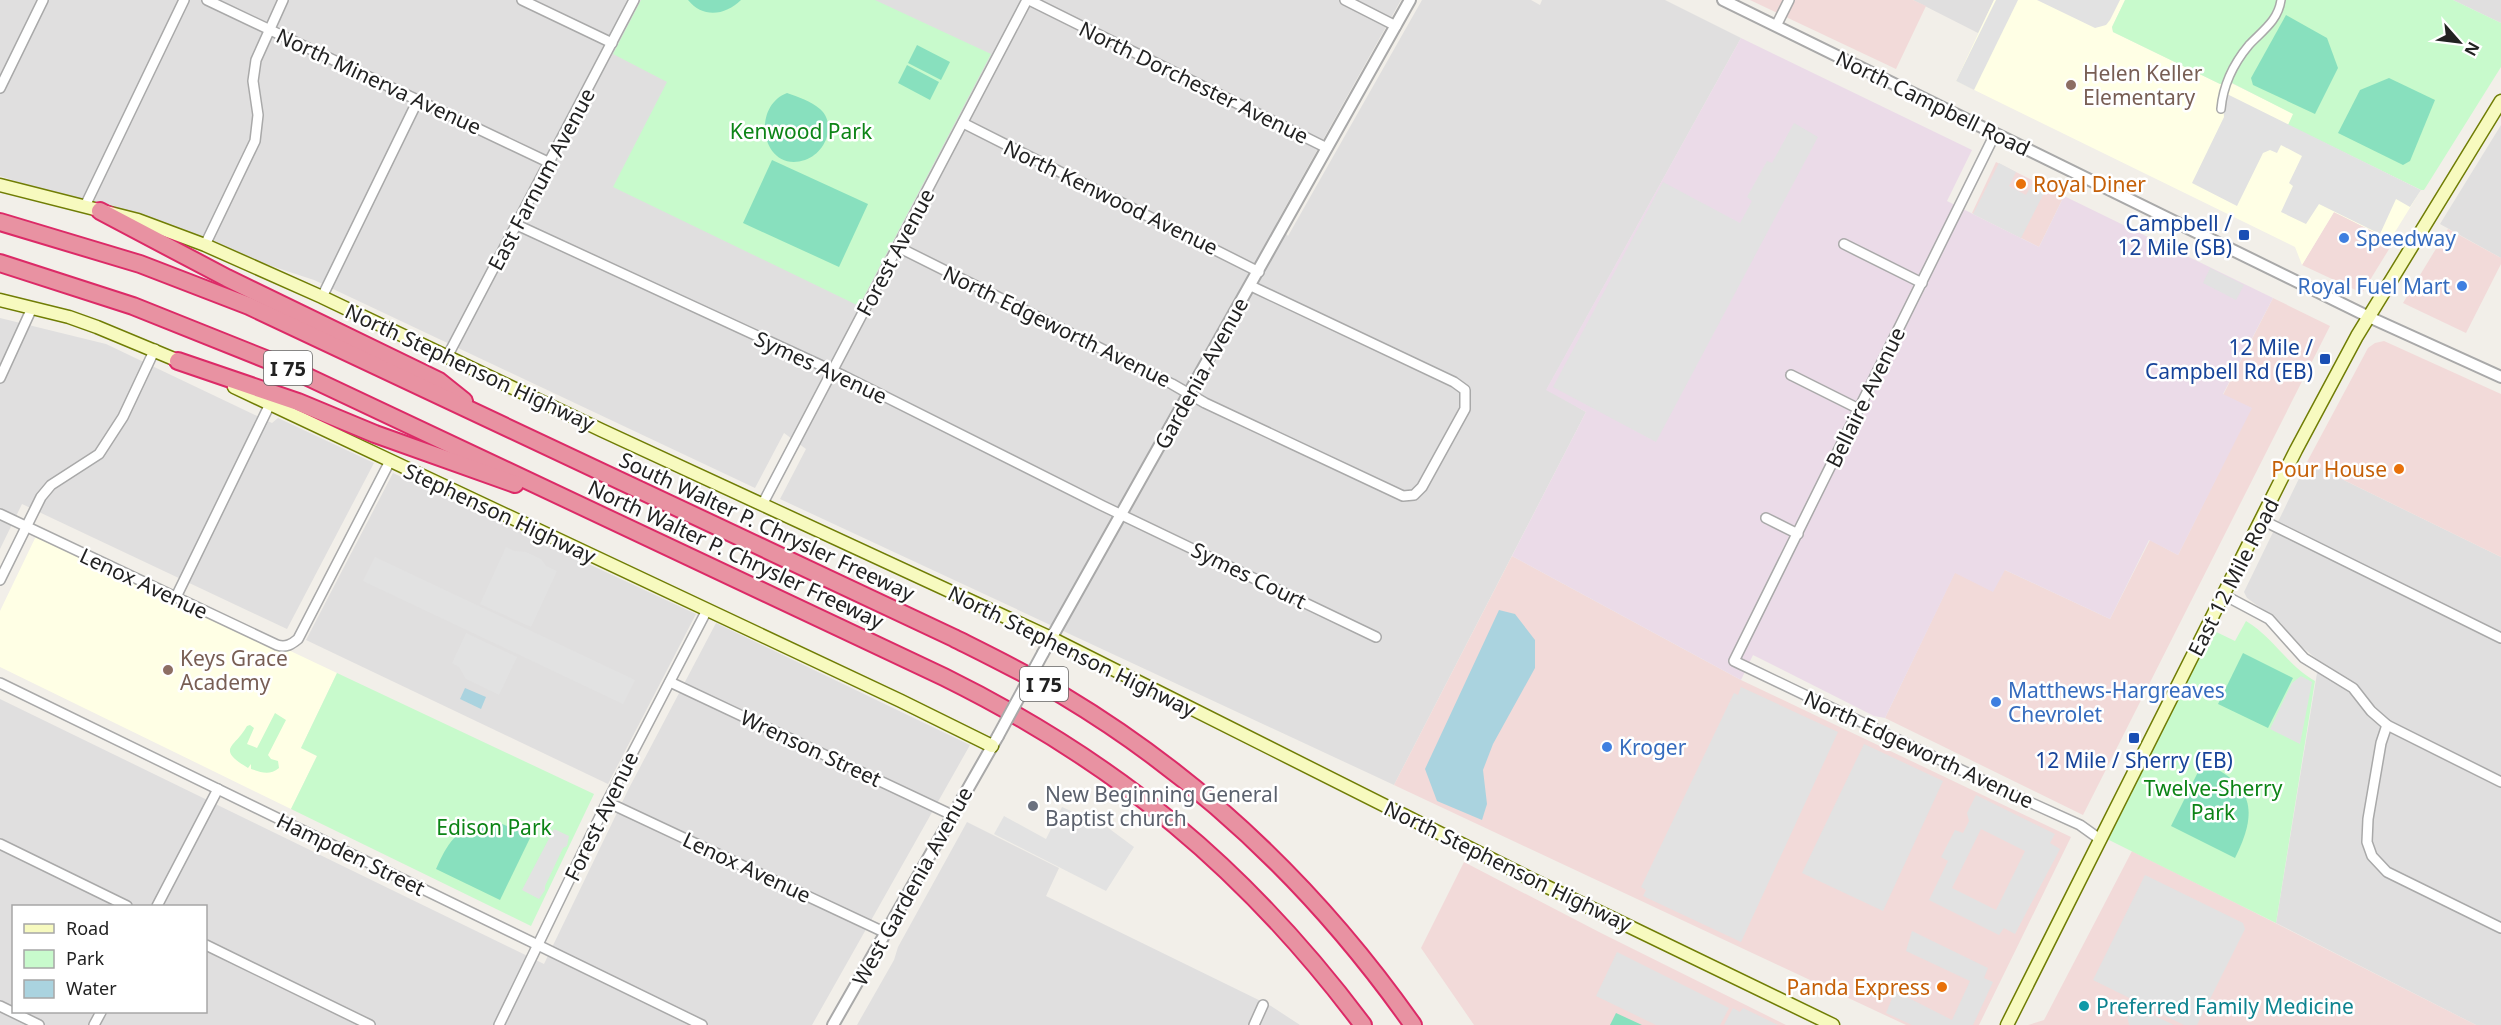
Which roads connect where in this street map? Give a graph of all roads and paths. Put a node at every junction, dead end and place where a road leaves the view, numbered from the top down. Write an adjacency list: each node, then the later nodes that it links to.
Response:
1 (43, 0): 17 (street)
2 (184, 0): 26 (street)
3 (207, 0): 15 (street, North Minerva Avenue)
4 (283, 0): 15 (street)
5 (522, 0): 16 (street)
6 (634, 0): 16 (street, East Farnum Avenue)
7 (1028, 0): 21 (street, Forest Avenue); 23 (street, North Dorchester Avenue)
8 (1345, 0): 13 (street)
9 (1410, 0): 13 (street, Gardenia Avenue)
10 (1723, 0): 14 (street, North Campbell Road)
11 (1789, 0): 14 (street)
12 (2281, 0): 20 (street)
13 (1396, 26): 23 (street, Gardenia Avenue)
14 (1776, 26): 22 (street, North Campbell Road)
15 (269, 29): 18 (street, North Minerva Avenue); 30 (street)
16 (612, 43): 24 (street, East Farnum Avenue)
17 (0, 88)
18 (418, 100): 24 (street, North Minerva Avenue); 36 (street)
19 (2501, 101): 39 (main road, East 12 Mile Road)
20 (2221, 109)
21 (963, 123): 31 (street, Forest Avenue); 33 (street, North Kenwood Avenue)
22 (1995, 134): 34 (street, Bellaire Avenue); 39 (street, North Campbell Road)
23 (1327, 148): 33 (street, Gardenia Avenue)
24 (550, 162): 28 (street, East Farnum Avenue)
25 (0, 185): 26 (main road, North Stephenson Highway)
26 (92, 209): 30 (main road, North Stephenson Highway); 50 (highway)
27 (0, 222): 50 (highway, South Walter P. Chrysler Freeway / I 75)
28 (517, 225): 41 (street, East Farnum Avenue); 43 (street, Symes Avenue)
29 (1844, 244): 34 (street)
30 (205, 245): 36 (main road, North Stephenson Highway)
31 (898, 247): 43 (street, Forest Avenue); 47 (street, North Edgeworth Avenue)
32 (0, 262): 52 (highway, North Walter P. Chrysler Freeway / I 75)
33 (1259, 272): 35 (street, Gardenia Avenue)
34 (1922, 283): 49 (street, Bellaire Avenue)
35 (1251, 286): 47 (street, Gardenia Avenue); 47 (street, North Edgeworth Avenue)
36 (322, 297): 41 (main road, North Stephenson Highway)
37 (0, 300): 38 (main road, Stephenson Highway)
38 (32, 308): 40 (main road, Stephenson Highway); 46 (street)
39 (2369, 317): 45 (street, North Campbell Road); 57 (main road, East 12 Mile Road)
40 (155, 350): 42 (main road, Stephenson Highway); 58 (street)
41 (447, 357): 53 (main road, North Stephenson Highway)
42 (178, 361): 48 (main road, Stephenson Highway); 52 (highway)
43 (832, 371): 53 (street, Forest Avenue); 55 (street, Symes Avenue)
44 (1791, 375): 49 (street)
45 (2501, 377)
46 (0, 378)
47 (1190, 394): 55 (street, Gardenia Avenue)
48 (270, 404): 51 (main road, Stephenson Highway); 62 (street)
49 (1859, 409): 59 (street, Bellaire Avenue)
50 (488, 420): 93 (highway, South Walter P. Chrysler Freeway / I 75)
51 (390, 461): 62 (street, Lenox Avenue); 63 (main road, Stephenson Highway)
52 (565, 499): 92 (highway, North Walter P. Chrysler Freeway / I 75)
53 (762, 505): 65 (main road, North Stephenson Highway)
54 (0, 514): 58 (street, Lenox Avenue)
55 (1122, 514): 64 (street, Symes Court); 65 (street, Gardenia Avenue)
56 (1766, 518): 59 (street)
57 (2262, 520): 61 (main road, East 12 Mile Road); 66 (street)
58 (26, 527): 60 (street); 62 (street, Lenox Avenue)
59 (1798, 534): 67 (street, Bellaire Avenue)
60 (0, 580)
61 (2224, 595): 70 (street); 76 (main road, East 12 Mile Road)
62 (176, 597)
63 (707, 610): 69 (street, Forest Avenue); 71 (main road, Stephenson Highway)
64 (1376, 637)
65 (1051, 638): 71 (street, Gardenia Avenue, bridge); 94 (main road, North Stephenson Highway)
66 (2501, 638)
67 (1734, 661): 76 (street, North Edgeworth Avenue)
68 (0, 682): 73 (street, Hampden Street)
69 (670, 682): 74 (street, Forest Avenue); 75 (street, Wrenson Street)
70 (2387, 724): 72 (street); 80 (street)
71 (995, 741): 75 (street, West Gardenia Avenue)
72 (2501, 782)
73 (219, 789): 79 (street); 83 (street, Hampden Street)
74 (607, 802): 81 (street, Lenox Avenue); 83 (street, Forest Avenue)
75 (952, 815): 81 (street, West Gardenia Avenue)
76 (2101, 840): 95 (main road, East 12 Mile Road)
77 (0, 844): 78 (street)
78 (125, 905)
79 (158, 905)
80 (2501, 928)
81 (886, 933): 90 (street, West Gardenia Avenue)
82 (207, 945): 87 (street)
83 (538, 945): 88 (street, Forest Avenue); 89 (street, Hampden Street)
84 (1263, 1005): 91 (street)
85 (14, 1013): 86 (street)
86 (39, 1025)
87 (370, 1025)
88 (499, 1025)
89 (702, 1025)
90 (833, 1025)
91 (1254, 1025)
92 (1363, 1025)
93 (1414, 1025)
94 (1833, 1025)
95 (2007, 1025)

